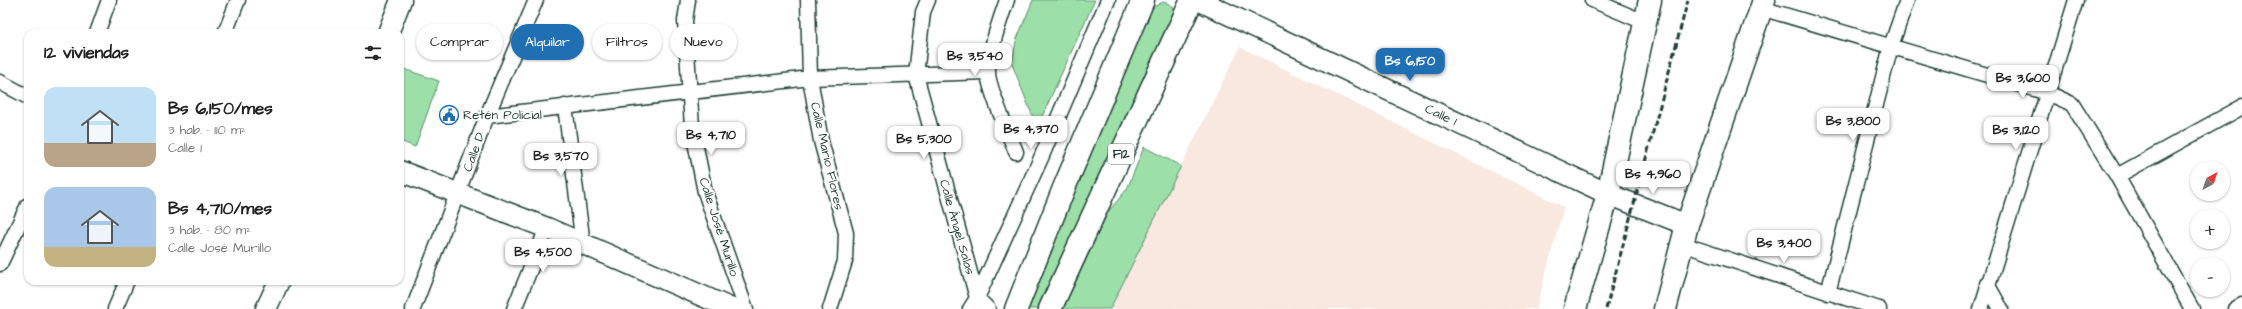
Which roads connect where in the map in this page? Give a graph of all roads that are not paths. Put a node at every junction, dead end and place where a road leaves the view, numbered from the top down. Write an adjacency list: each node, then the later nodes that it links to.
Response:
1 (238, 0): 21 (street)
2 (401, 0): 22 (main road)
3 (536, 0): 33 (street, Calle D)
4 (688, 0): 28 (street, Calle José Murillo)
5 (808, 0): 26 (street, Calle Mario Flores)
6 (928, 0): 25 (street, Calle Ángel Salas)
7 (1007, 0): 24 (street)
8 (1108, 0): 48 (street)
9 (1143, 0): 59 (main road)
10 (1192, 0): 60 (main road, F12)
11 (1198, 0): 38 (main road, Calle 1)
12 (1592, 0): 19 (street)
13 (1650, 0): 19 (main road)
14 (1907, 0): 23 (street)
15 (2089, 0): 18 (street)
16 (103, 2): 20 (street)
17 (1762, 4): 23 (street); 41 (main road)
18 (2075, 4): 29 (street)
19 (1644, 22): 38 (main road)
20 (98, 29)
21 (227, 29)
22 (390, 29)
23 (1891, 46): 29 (street); 47 (street)
24 (987, 72): 25 (street); 34 (street)
25 (916, 75): 26 (street); 48 (street, Calle Ángel Salas)
26 (810, 78): 28 (street); 57 (street, Calle Mario Flores)
27 (0, 82): 30 (street)
28 (690, 91): 31 (street); 56 (street, Calle José Murillo)
29 (2048, 93): 36 (street); 44 (street)
30 (24, 95)
31 (565, 106): 33 (street); 42 (street)
32 (2242, 106): 36 (street)
33 (488, 116): 37 (street, Calle D)
34 (1016, 152)
35 (404, 172): 37 (main road)
36 (2116, 176): 66 (street)
37 (459, 192): 40 (main road); 53 (street, Calle D)
38 (1608, 194): 41 (main road, Calle 1); 61 (main road)
39 (24, 213): 43 (street)
40 (547, 228): 42 (main road); 54 (street)
41 (1684, 234): 47 (street); 62 (main road)
42 (583, 244): 49 (main road)
43 (0, 264)
44 (1987, 284): 64 (street); 65 (street)
45 (125, 285): 51 (street)
46 (277, 285): 52 (main road)
47 (1828, 293): 63 (street)
48 (974, 303): 58 (street, Calle Ángel Salas)
49 (708, 304): 55 (main road)
50 (2242, 305): 67 (street)
51 (115, 309)
52 (266, 309)
53 (413, 309)
54 (514, 309)
55 (732, 309)
56 (746, 309)
57 (830, 309)
58 (988, 309)
59 (1016, 309)
60 (1050, 309)
61 (1575, 309)
62 (1665, 309)
63 (1879, 309)
64 (1981, 309)
65 (2001, 309)
66 (2192, 309)
67 (2236, 309)

